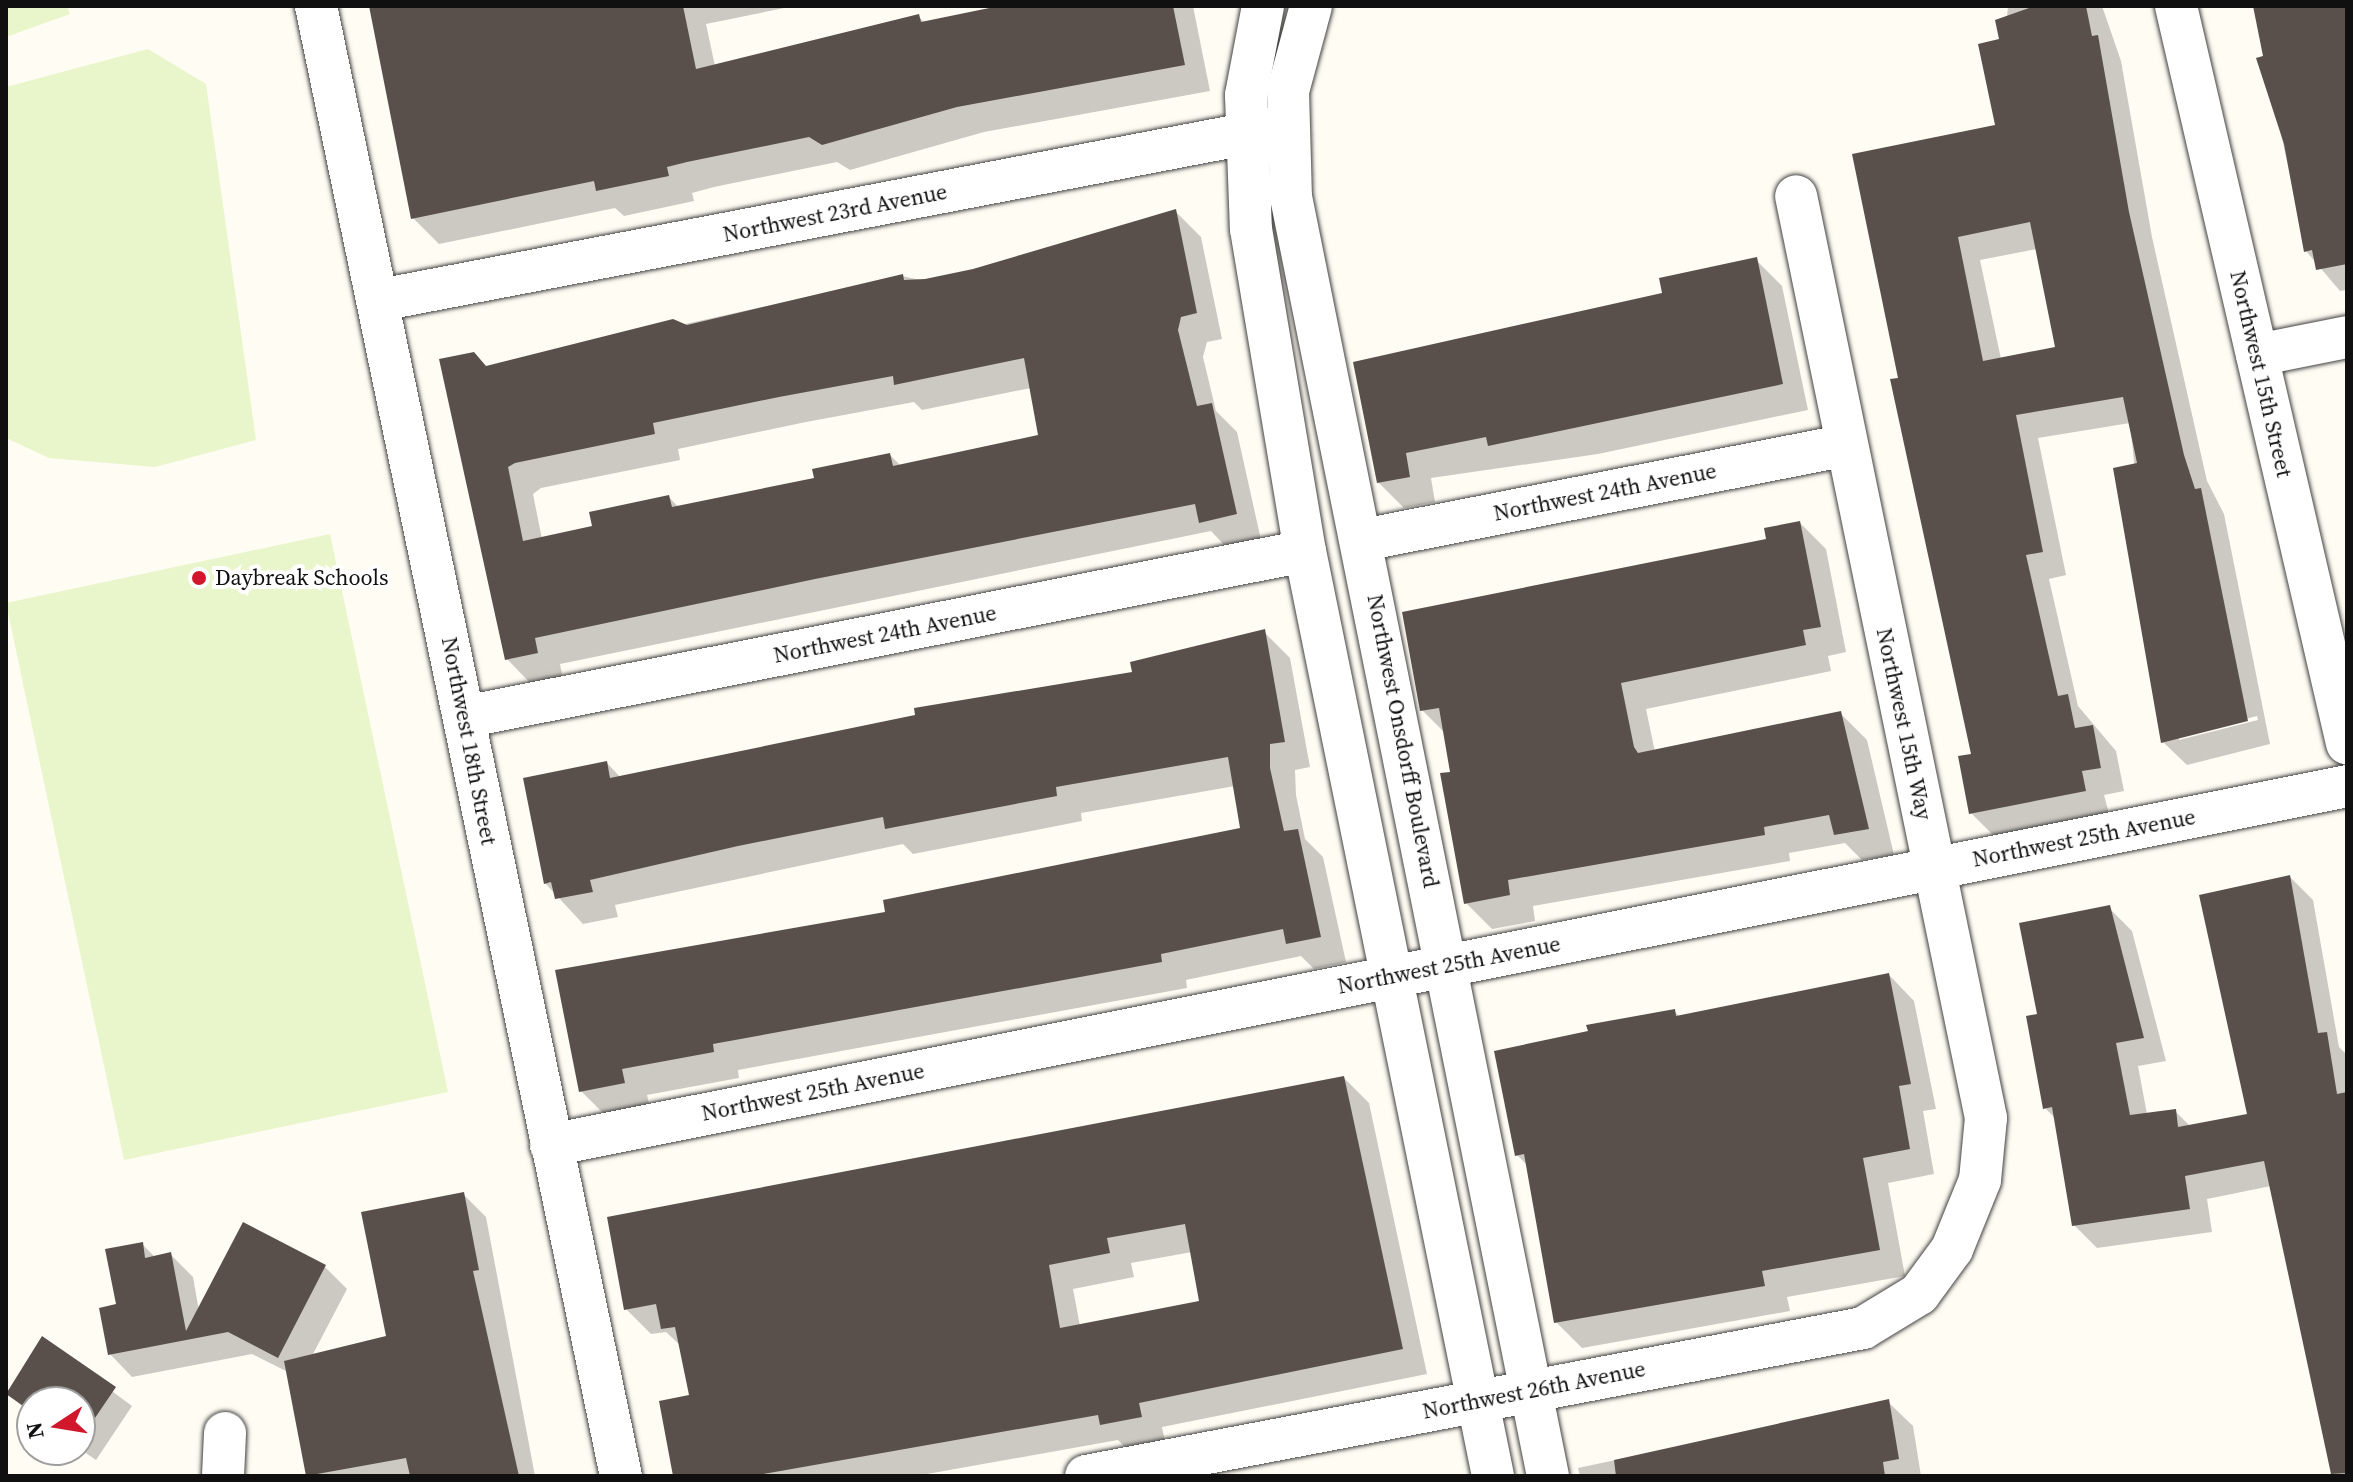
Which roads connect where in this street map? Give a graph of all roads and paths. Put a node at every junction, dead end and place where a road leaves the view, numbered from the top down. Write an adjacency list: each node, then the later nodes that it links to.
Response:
1 (316, 6): 8 (street, Northwest 18th Street)
2 (1263, 6): 6 (street)
3 (1311, 6): 5 (street, Northwest Onsdorff Boulevard)
4 (2176, 6): 10 (street, Northwest 15th Street)
5 (1289, 125): 6 (street, Northwest 23rd Avenue); 12 (street, Northwest Onsdorff Boulevard)
6 (1245, 135): 8 (street, Northwest 23rd Avenue); 13 (street)
7 (1796, 196): 11 (street, Northwest 15th Way)
8 (380, 300): 14 (street, Northwest 18th Street)
9 (2347, 337): 10 (street)
10 (2257, 355): 15 (street, Northwest 15th Street)
11 (1847, 445): 12 (street, Northwest 24th Avenue); 17 (street, Northwest 15th Way)
12 (1363, 540): 18 (street, Northwest Onsdorff Boulevard)
13 (1305, 551): 14 (street, Northwest 24th Avenue); 19 (street)
14 (464, 717): 20 (street, Northwest 18th Street)
15 (2347, 743)
16 (2347, 786): 17 (street, Northwest 25th Avenue)
17 (1934, 868): 18 (street, Northwest 25th Avenue); 21 (street, Northwest 15th Way)
18 (1447, 965): 19 (street, Northwest 25th Avenue); 22 (street, Northwest Onsdorff Boulevard)
19 (1392, 976): 20 (street, Northwest 25th Avenue); 23 (street)
20 (551, 1145): 26 (street, Northwest 18th Street)
21 (1952, 1249): 22 (street, Northwest 26th Avenue)
22 (1531, 1391): 23 (street, Northwest 26th Avenue); 29 (street, Northwest Onsdorff Boulevard)
23 (1478, 1401): 27 (street, Northwest 26th Avenue); 28 (street)
24 (225, 1433): 25 (street)
25 (223, 1476)
26 (621, 1476)
27 (1086, 1476)
28 (1493, 1476)
29 (1548, 1476)

